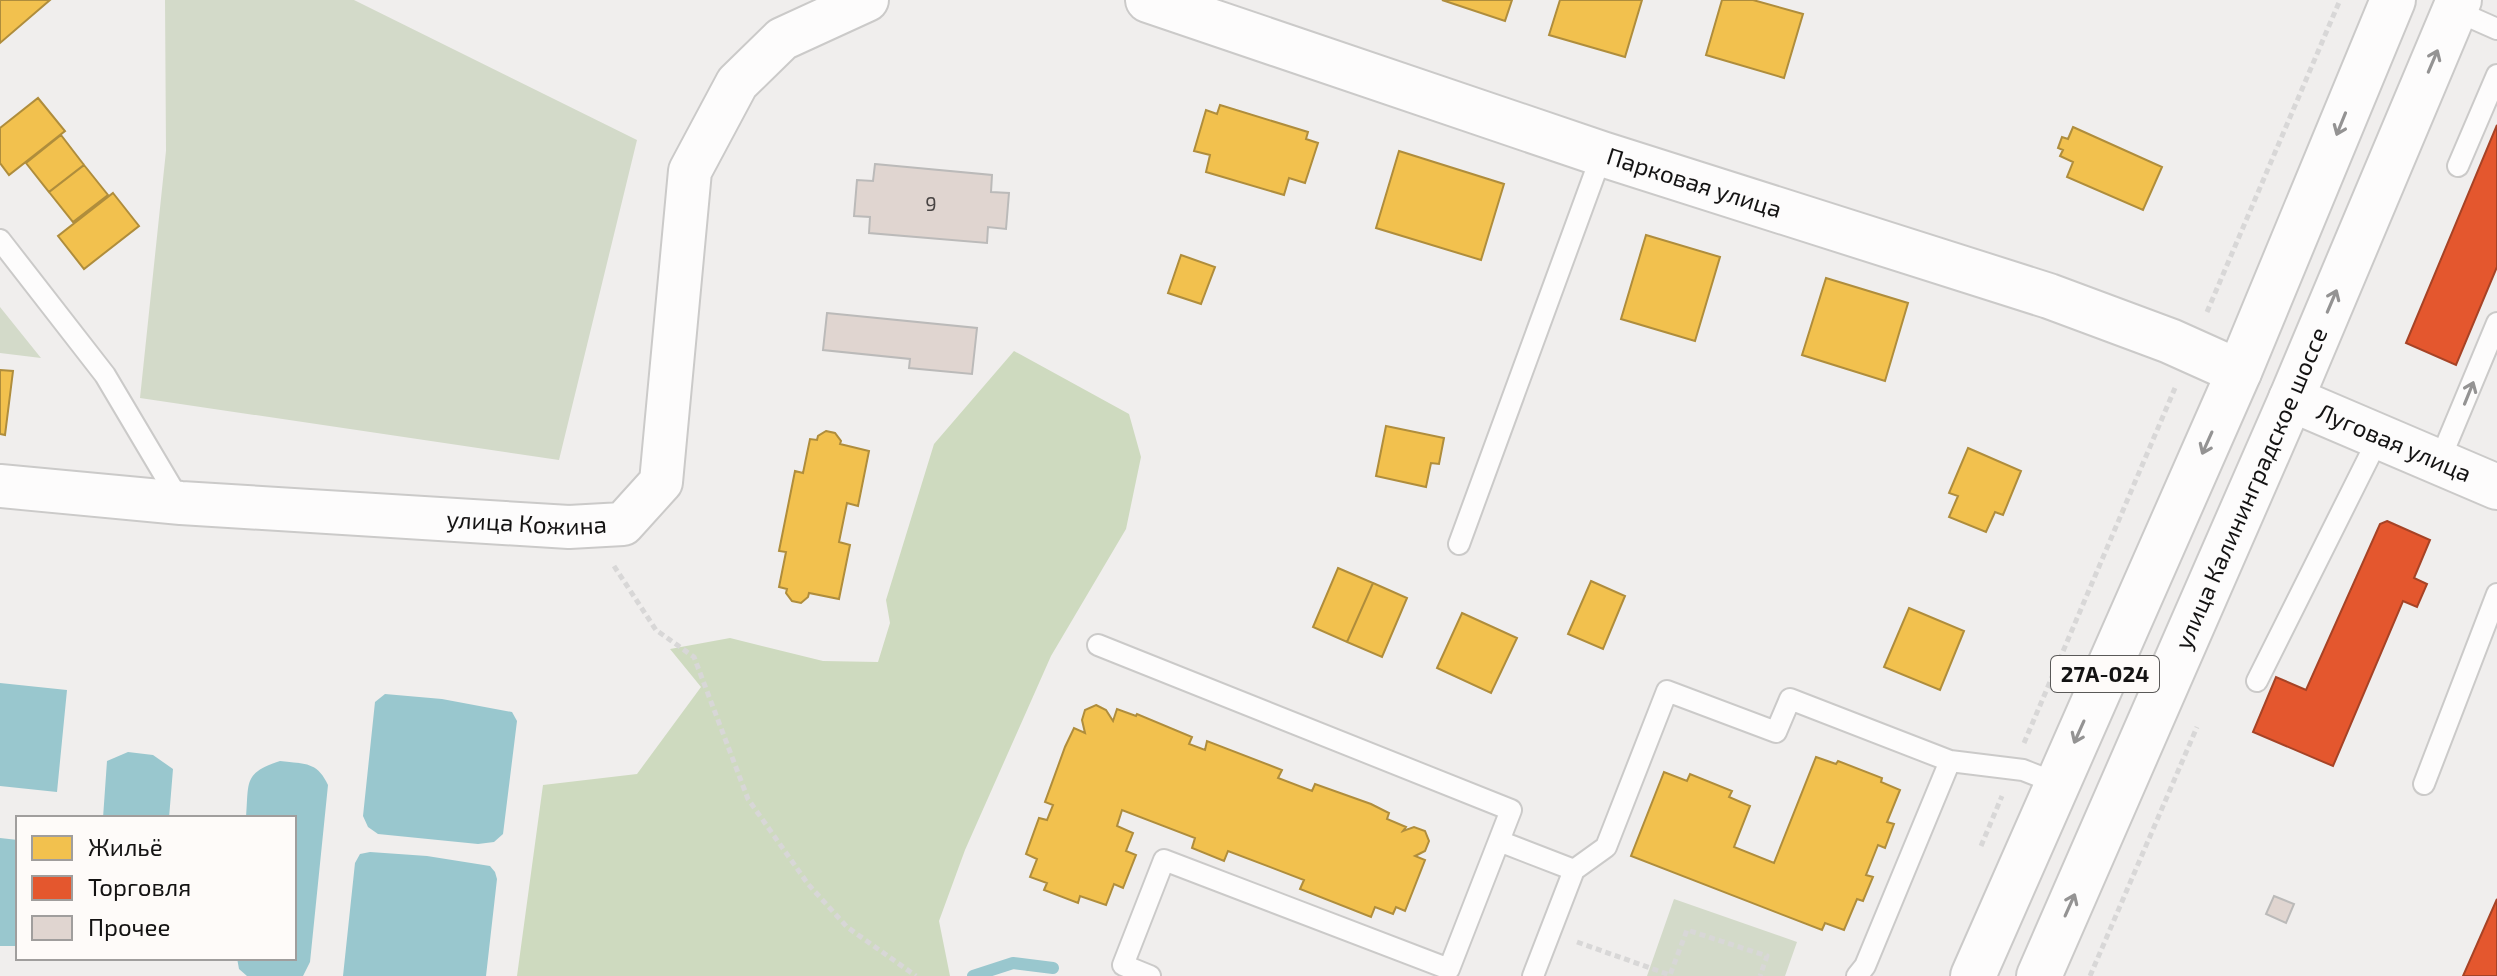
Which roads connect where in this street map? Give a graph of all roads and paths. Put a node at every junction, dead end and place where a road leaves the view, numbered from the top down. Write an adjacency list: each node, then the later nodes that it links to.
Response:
1 (867, 0): 20 (street, улица Кожина)
2 (1148, 0): 8 (main road, Парковая улица)
3 (2340, 0): 12 (path)
4 (2393, 0): 13 (main road, 27А-024, one-way to 13)
5 (2456, 5): 6 (lane); 14 (main road, улица Калининградское шоссе / 27А-024, one-way to 5)
6 (2497, 29)
7 (2497, 75): 9 (lane)
8 (1602, 154): 12 (main road, Парковая улица); 21 (lane)
9 (2458, 166)
10 (0, 240): 19 (lane)
11 (2497, 323): 16 (lane, one-way to 11)
12 (2191, 351): 13 (main road, Парковая улица); 26 (path)
13 (2239, 372): 27 (main road, 27А-024, one-way to 27)
14 (2291, 399): 15 (main road, Луговая улица); 38 (main road, улица Калининградское шоссе / 27А-024, one-way to 14)
15 (2379, 437): 16 (main road, Луговая улица); 24 (lane)
16 (2439, 462): 18 (main road, Луговая улица)
17 (0, 486): 19 (street, улица Кожина)
18 (2497, 487)
19 (181, 503): 20 (street, улица Кожина)
20 (594, 526): 32 (path)
21 (1459, 544)
22 (2497, 594): 28 (lane)
23 (1098, 645): 29 (lane)
24 (2257, 681)
25 (1950, 761): 26 (lane); 30 (lane); 36 (lane)
26 (2013, 769): 27 (lane)
27 (2056, 783): 37 (main road, 27А-024)
28 (2424, 784)
29 (1499, 841): 30 (lane); 33 (lane)
30 (1574, 870): 31 (lane)
31 (1550, 933): 34 (lane); 35 (path)
32 (916, 976)
33 (1150, 976)
34 (1533, 976)
35 (1760, 976)
36 (1857, 976)
37 (1973, 976)
38 (2039, 976)

